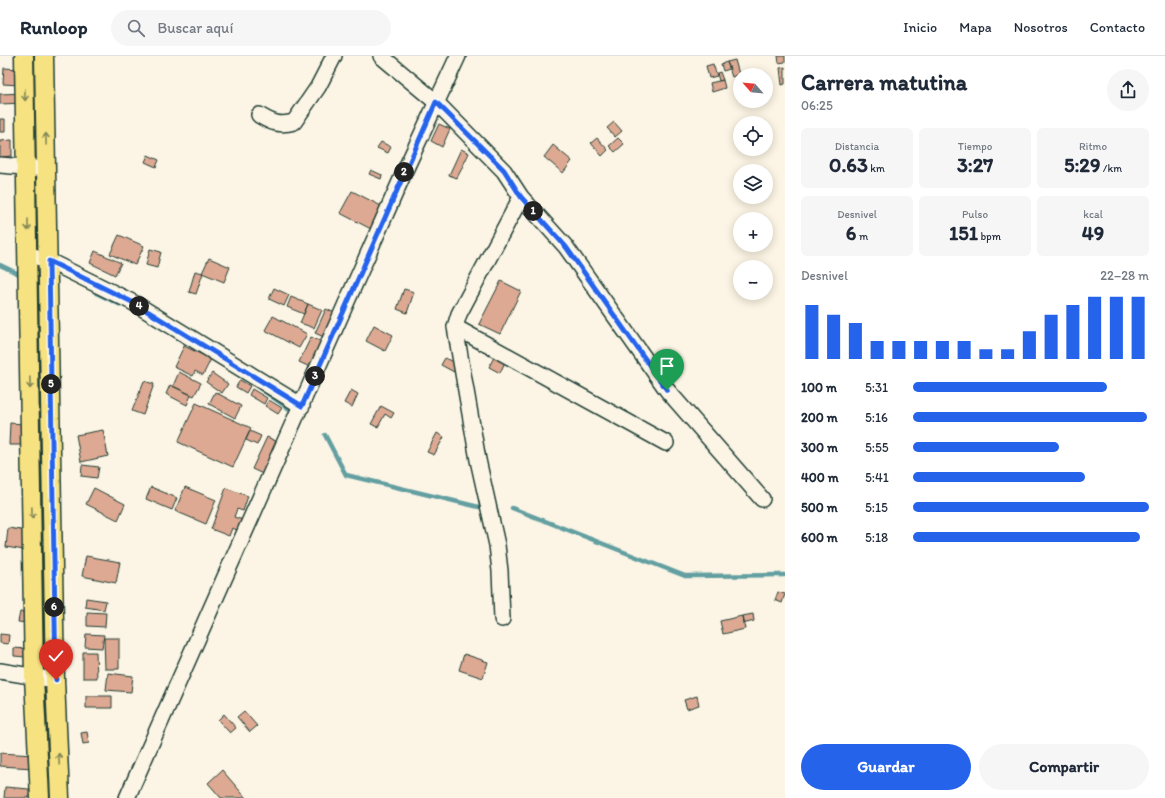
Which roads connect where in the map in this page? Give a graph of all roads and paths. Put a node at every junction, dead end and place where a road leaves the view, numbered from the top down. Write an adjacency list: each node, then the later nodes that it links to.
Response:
1 (24, 56): 9 (main road, one-way to 9)
2 (44, 56): 10 (main road, one-way to 2)
3 (334, 56): 7 (street)
4 (382, 56): 6 (street)
5 (458, 56): 6 (street)
6 (436, 102): 11 (street); 17 (street)
7 (259, 115)
8 (0, 165): 9 (street)
9 (27, 168): 10 (street); 12 (main road, one-way to 12)
10 (47, 169): 13 (main road)
11 (521, 197): 14 (street); 21 (street)
12 (28, 254): 13 (street); 15 (main road)
13 (49, 261): 16 (main road); 17 (street)
14 (455, 327): 18 (street); 22 (street)
15 (30, 361): 16 (main road); 20 (main road, one-way to 20)
16 (50, 361): 19 (main road)
17 (302, 406): 28 (street)
18 (666, 444)
19 (52, 478): 20 (main road); 25 (main road)
20 (32, 480): 24 (main road, one-way to 24)
21 (762, 499)
22 (502, 619)
23 (0, 671): 24 (street)
24 (34, 677): 25 (street); 26 (main road)
25 (56, 680): 27 (main road, one-way to 25)
26 (40, 798)
27 (60, 798)
28 (127, 798)

